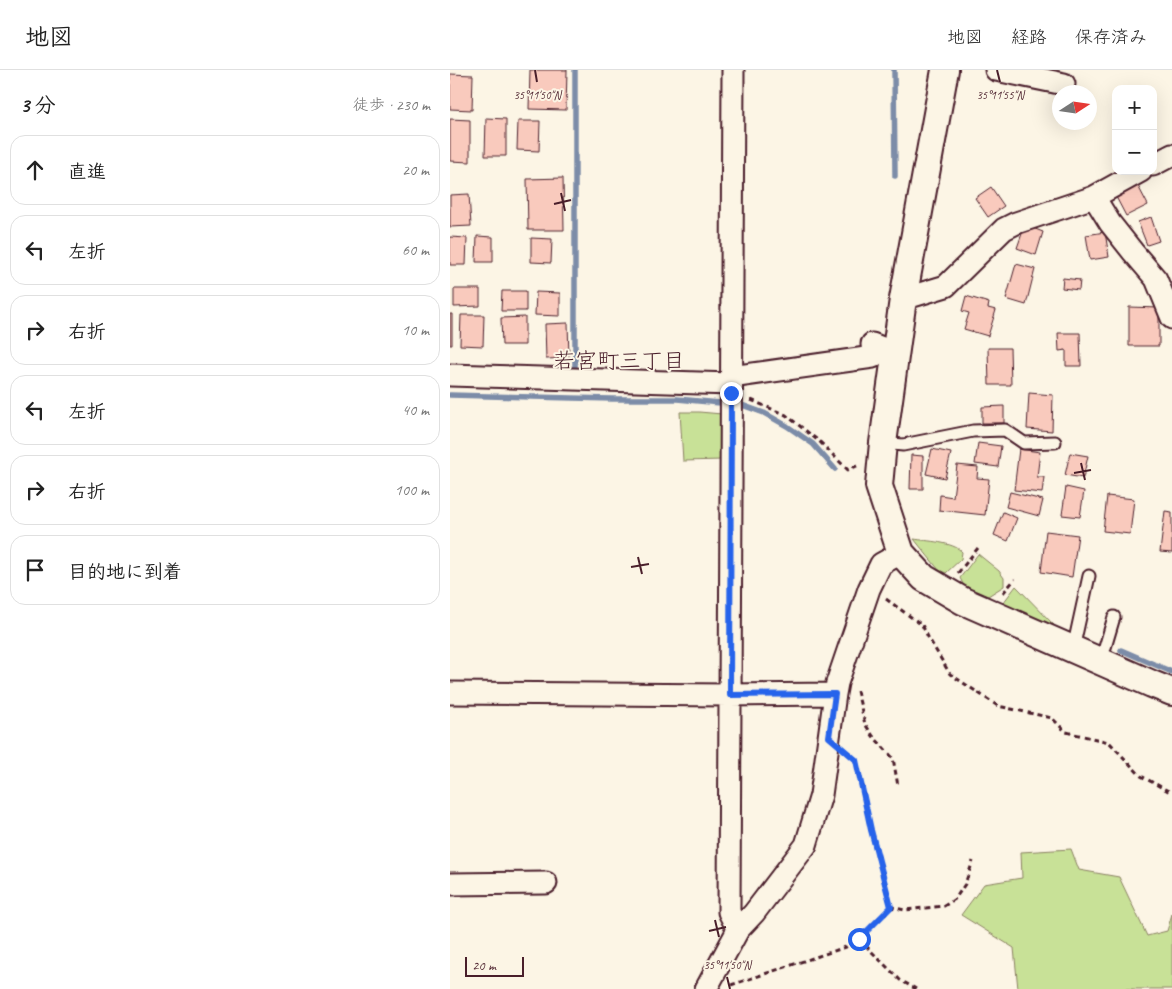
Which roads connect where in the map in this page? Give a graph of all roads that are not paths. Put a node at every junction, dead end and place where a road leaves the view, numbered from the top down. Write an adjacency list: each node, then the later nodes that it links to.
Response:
1 (733, 70): 13 (street)
2 (944, 70): 9 (street)
3 (996, 70): 4 (street)
4 (1064, 84)
5 (1172, 154): 6 (street)
6 (1157, 163)
7 (1134, 175): 8 (street)
8 (1094, 197): 9 (street); 10 (street)
9 (903, 299): 11 (street)
10 (1172, 318)
11 (895, 353): 13 (street); 15 (street)
12 (450, 375): 13 (street)
13 (731, 391): 24 (street)
14 (1056, 442): 15 (lane)
15 (883, 443): 16 (street)
16 (901, 553): 19 (street); 23 (street)
17 (1089, 576): 19 (lane)
18 (1114, 617): 20 (lane)
19 (1073, 649): 20 (street)
20 (1101, 661): 22 (street)
21 (450, 692): 24 (street)
22 (1172, 692)
23 (835, 694): 24 (street); 27 (street)
24 (730, 695): 27 (street)
25 (546, 883): 26 (street)
26 (450, 884)
27 (738, 930): 28 (street)
28 (708, 986)

